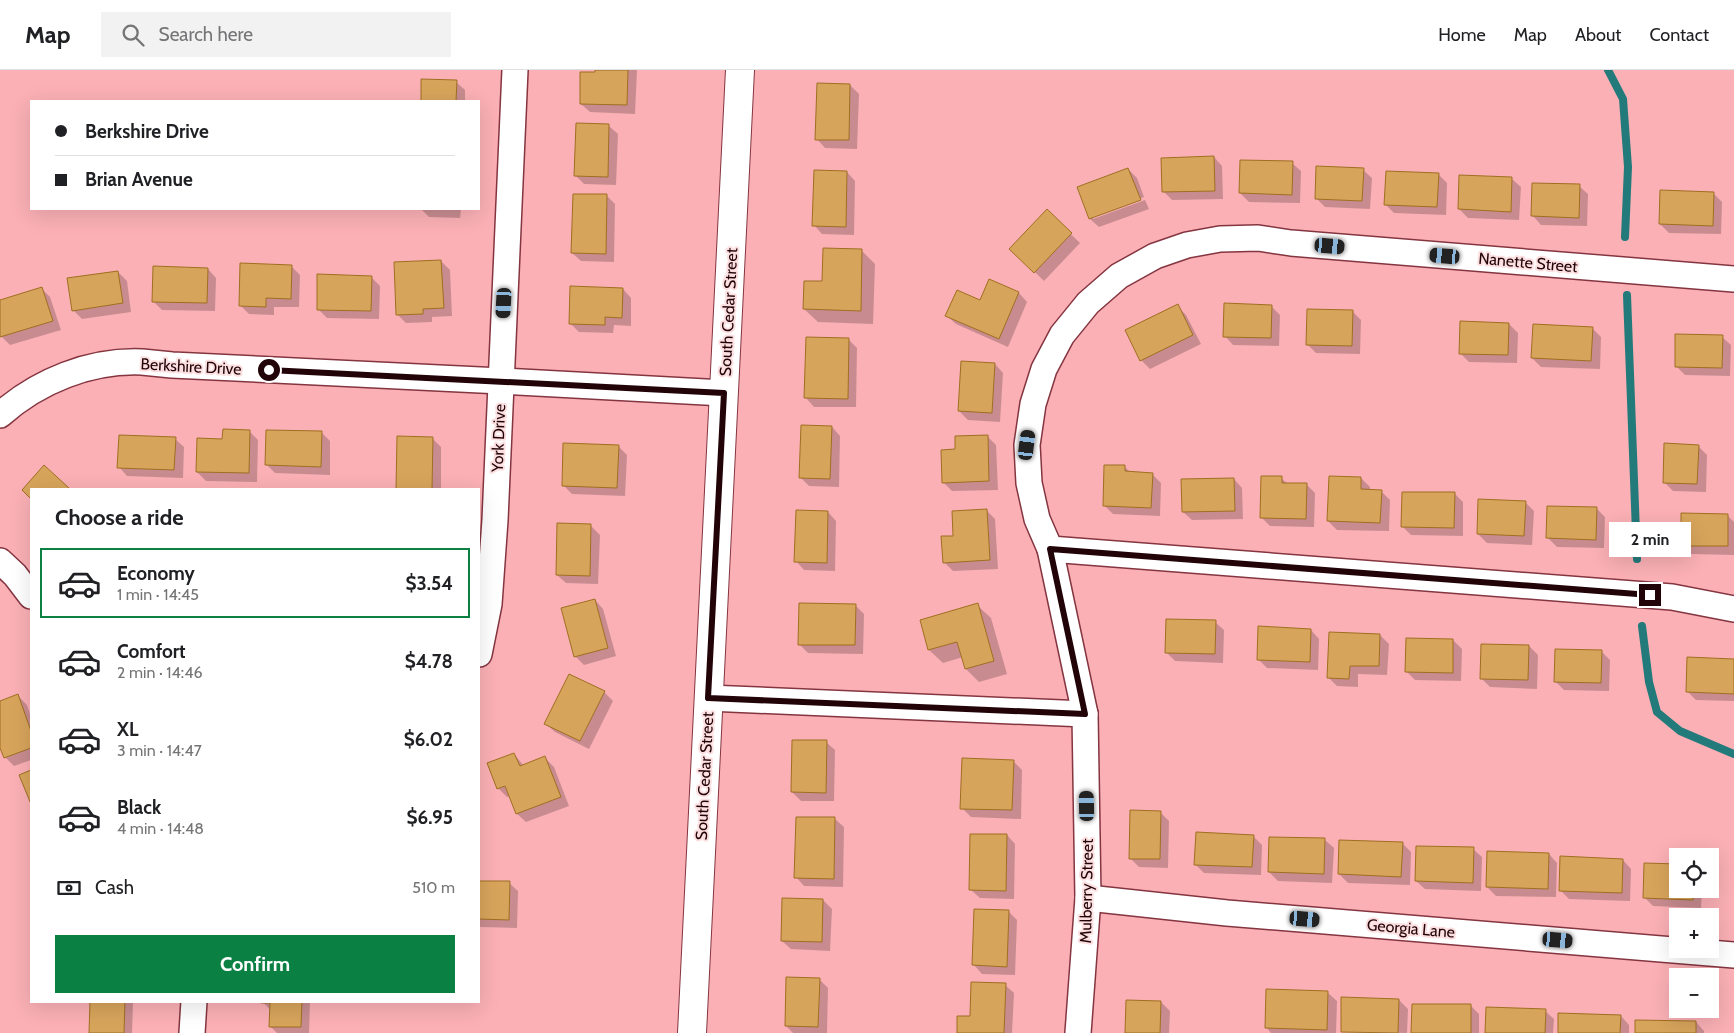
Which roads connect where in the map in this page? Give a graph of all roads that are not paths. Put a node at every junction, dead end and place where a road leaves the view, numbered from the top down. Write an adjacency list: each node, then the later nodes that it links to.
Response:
1 (515, 70): 5 (street, York Drive)
2 (740, 70): 6 (main road, South Cedar Street)
3 (1145, 261): 4 (street, Nanette Street); 8 (street, Mulberry Street)
4 (1734, 279)
5 (501, 380): 6 (street, Berkshire Drive); 7 (street, Berkshire Drive); 12 (street, York Drive)
6 (724, 393): 13 (main road, South Cedar Street)
7 (0, 415)
8 (1050, 549): 11 (street); 14 (street, Mulberry Street)
9 (0, 561): 10 (street)
10 (30, 595)
11 (1734, 609)
12 (480, 649)
13 (708, 698): 14 (street); 19 (main road, South Cedar Street)
14 (1085, 714): 15 (street, Mulberry Street)
15 (1088, 898): 16 (street, Georgia Lane); 20 (street, Mulberry Street)
16 (1734, 955)
17 (194, 1003): 18 (street)
18 (192, 1033)
19 (692, 1033)
20 (1078, 1033)

